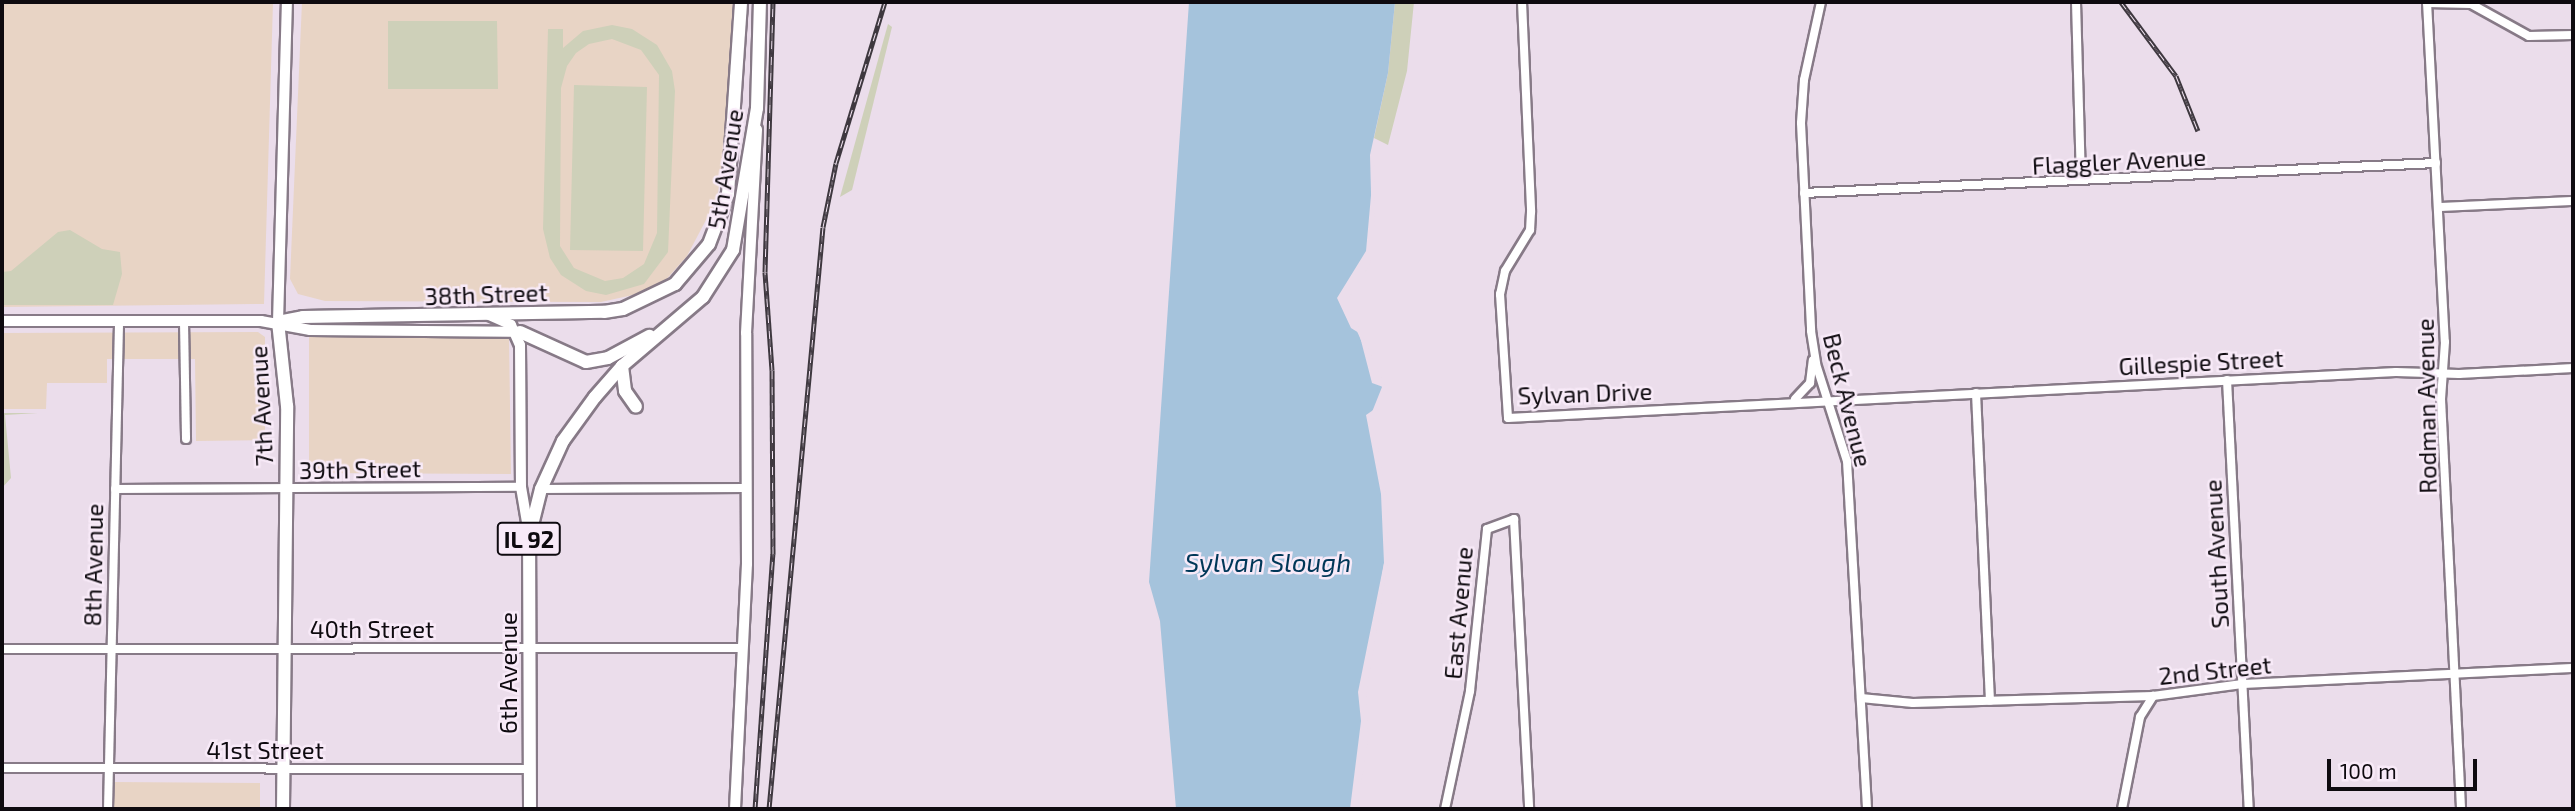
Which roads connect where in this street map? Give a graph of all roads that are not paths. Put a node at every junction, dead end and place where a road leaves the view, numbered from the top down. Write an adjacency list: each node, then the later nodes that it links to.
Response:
1 (287, 2): 21 (street, 7th Avenue)
2 (741, 2): 15 (main road, 5th Avenue)
3 (760, 2): 9 (main road, 5th Avenue / IL 92)
4 (1522, 2): 30 (street, Sylvan Drive)
5 (1821, 2): 12 (street, Beck Avenue)
6 (2076, 2): 11 (street)
7 (2427, 3): 8 (street); 10 (street, Rodman Avenue)
8 (2573, 36)
9 (757, 108): 19 (main road, 5th Avenue / IL 92); 34 (street)
10 (2436, 163): 11 (street, Flaggler Avenue); 14 (street, Rodman Avenue)
11 (2081, 180): 12 (street, Flaggler Avenue)
12 (1804, 193): 23 (street, Beck Avenue)
13 (2573, 201): 14 (street)
14 (2439, 207): 26 (street, Rodman Avenue)
15 (686, 272): 16 (main road, 38th Street)
16 (487, 315): 21 (main road, 38th Street); 22 (street)
17 (2, 321): 18 (street, 38th Street)
18 (119, 321): 20 (street, 38th Street); 35 (street, 8th Avenue)
19 (677, 321): 22 (main road); 24 (main road, 6th Avenue / IL 92)
20 (184, 322): 21 (street, 38th Street); 32 (street)
21 (278, 322): 22 (street, 38th Street); 36 (main road, 7th Avenue)
22 (518, 332): 33 (street, 6th Avenue)
23 (1813, 346): 29 (street, Beck Avenue); 30 (street)
24 (622, 366): 31 (main road); 37 (main road, 6th Avenue / IL 92)
25 (2573, 368): 26 (street, Gillespie Street)
26 (2443, 372): 27 (street, Gillespie Street); 45 (street, Rodman Avenue)
27 (2227, 380): 28 (street, Gillespie Street); 46 (street, South Avenue)
28 (1976, 393): 29 (street, Gillespie Street); 49 (street)
29 (1829, 399): 30 (street, Sylvan Drive); 48 (street, Beck Avenue)
30 (1792, 401)
31 (636, 407)
32 (186, 439)
33 (522, 486): 36 (street, 39th Street); 38 (street, 6th Avenue)
34 (747, 488): 37 (street); 40 (street)
35 (115, 489): 36 (street, 39th Street); 43 (street, 8th Avenue)
36 (285, 489): 39 (main road, 7th Avenue)
37 (541, 489): 38 (main road, 6th Avenue / IL 92)
38 (530, 537): 42 (main road, 6th Avenue / IL 92)
39 (285, 648): 42 (street, 40th Street); 43 (street, 40th Street); 52 (main road, 7th Avenue)
40 (743, 648): 42 (street, 40th Street); 57 (street)
41 (2, 649): 43 (street, 40th Street)
42 (528, 649): 53 (main road, 6th Avenue / IL 92)
43 (111, 650): 50 (street, 8th Avenue)
44 (2573, 667): 45 (street, 2nd Street)
45 (2455, 674): 46 (street, 2nd Street); 63 (street, Rodman Avenue)
46 (2242, 684): 47 (street, 2nd Street); 62 (street, South Avenue)
47 (2153, 696): 49 (street, 2nd Street); 61 (street)
48 (1861, 698): 49 (street, 2nd Street); 60 (street, Beck Avenue)
49 (1990, 701)
50 (109, 767): 51 (street, 41st Street); 52 (street, 41st Street); 54 (street, 8th Avenue)
51 (2, 768)
52 (284, 769): 53 (street, 41st Street); 55 (main road, 7th Avenue)
53 (528, 769): 56 (main road, 6th Avenue / IL 92)
54 (108, 809)
55 (284, 809)
56 (530, 809)
57 (735, 809)
58 (1445, 809): 59 (street, East Avenue)
59 (1529, 809)
60 (1867, 809)
61 (2122, 809)
62 (2249, 809)
63 (2461, 809)

